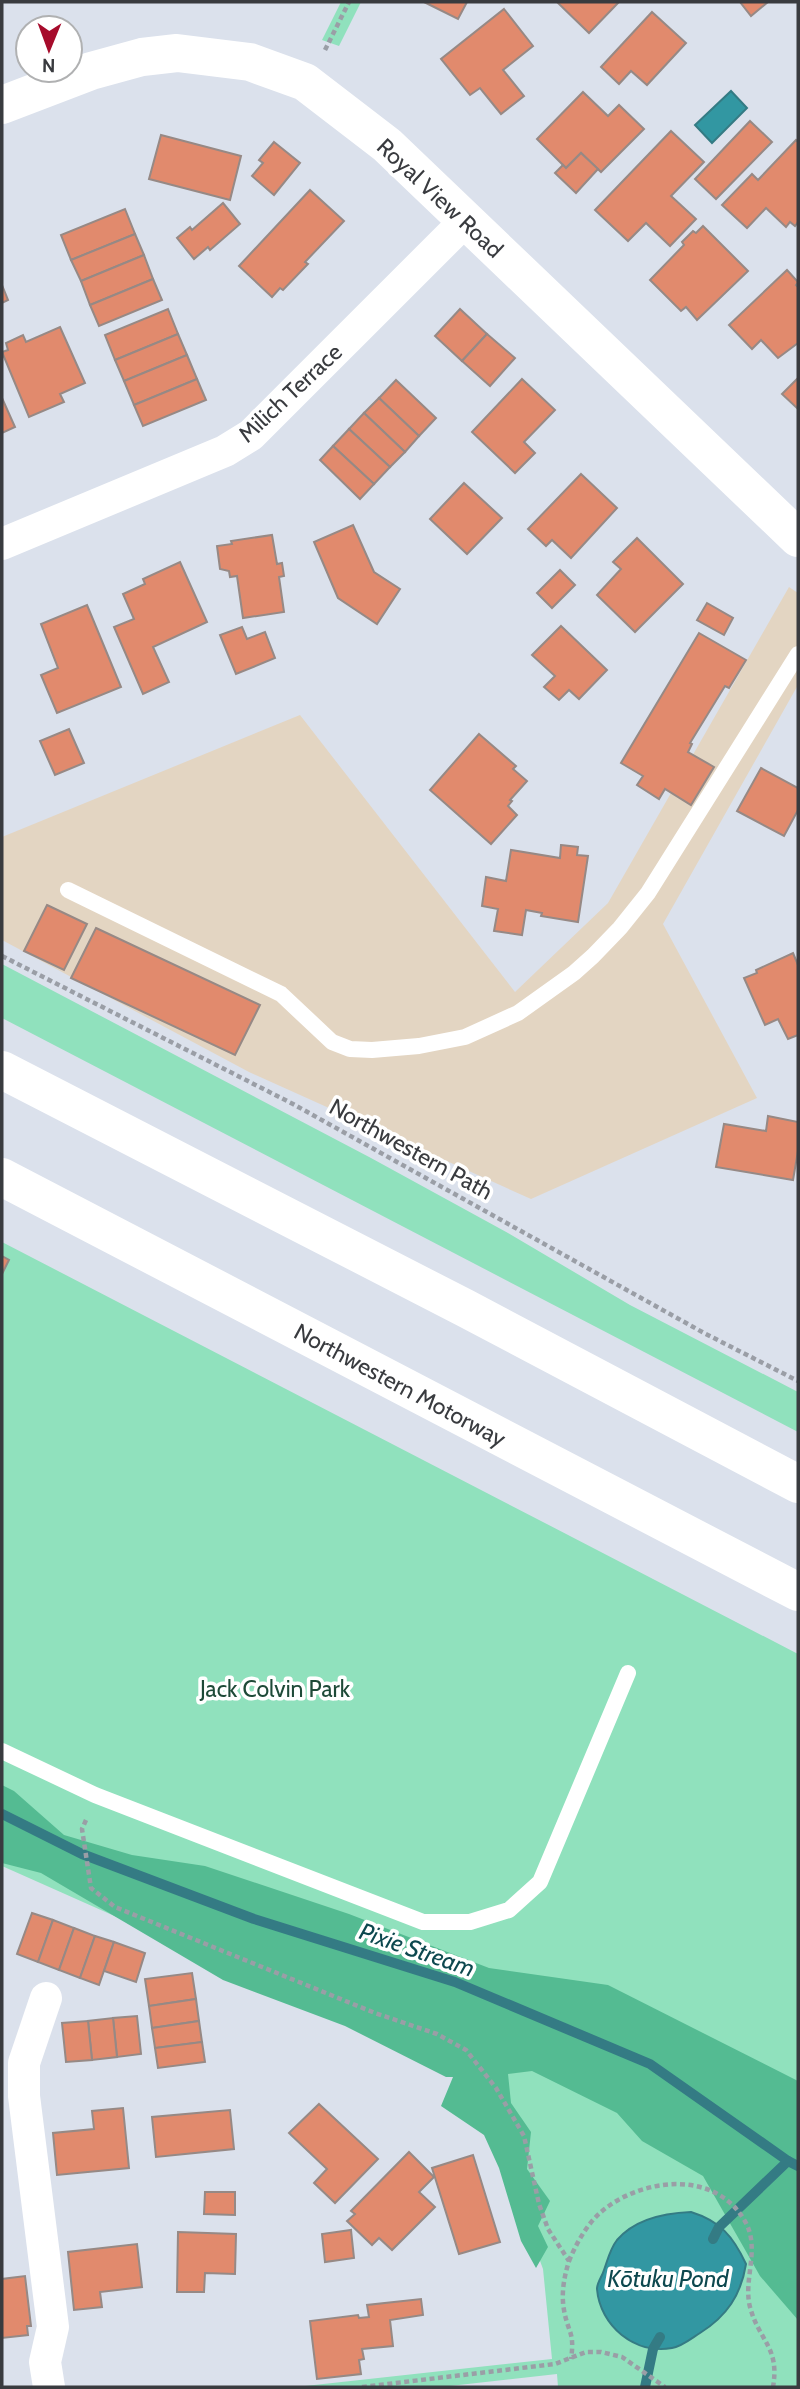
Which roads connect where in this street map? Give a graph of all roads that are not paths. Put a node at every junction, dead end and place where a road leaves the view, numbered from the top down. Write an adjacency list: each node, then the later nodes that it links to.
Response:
1 (2, 105): 2 (main road, Royal View Road)
2 (465, 221): 3 (main road, Royal View Road); 4 (street, Milich Terrace)
3 (798, 538)
4 (2, 544)
5 (798, 654): 6 (lane)
6 (68, 890)
7 (2, 1070): 9 (main road)
8 (2, 1177): 10 (main road, Northwestern Motorway)
9 (798, 1483)
10 (798, 1591)
11 (628, 1673): 12 (lane)
12 (2, 1751)
13 (46, 1998): 14 (street)
14 (49, 2387)

